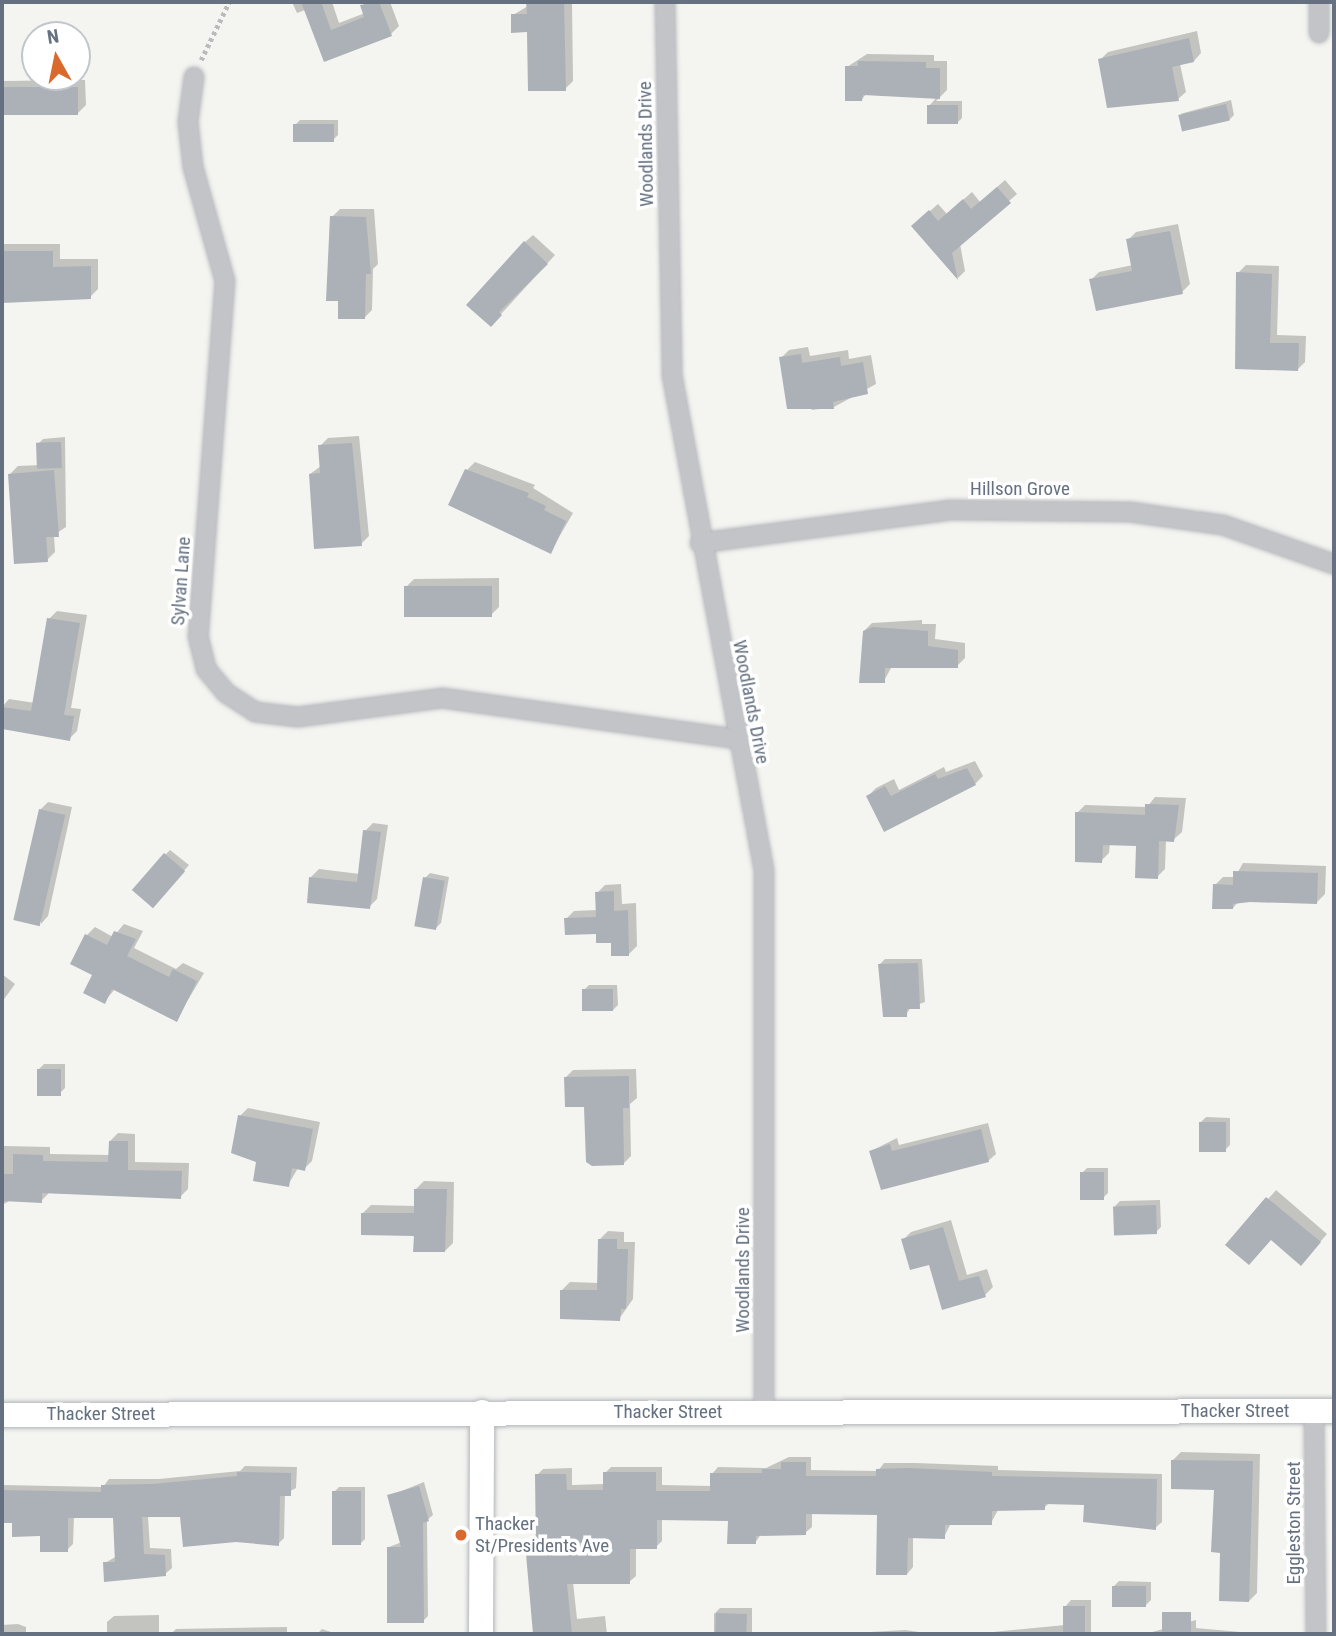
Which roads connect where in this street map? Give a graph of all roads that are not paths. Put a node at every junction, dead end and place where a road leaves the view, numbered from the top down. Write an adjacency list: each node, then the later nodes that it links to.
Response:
1 (665, 2): 5 (street, Woodlands Drive)
2 (1319, 2): 3 (street)
3 (1319, 33)
4 (194, 77): 7 (street, Sylvan Lane)
5 (700, 543): 6 (street, Hillson Grove); 7 (street, Woodlands Drive)
6 (1334, 564)
7 (736, 739): 10 (street, Woodlands Drive)
8 (1324, 1411): 10 (street, Thacker Street); 13 (street, Eggleston Street)
9 (482, 1412): 10 (street, Thacker Street); 11 (street, Thacker Street); 12 (street)
10 (764, 1412)
11 (2, 1415)
12 (481, 1634)
13 (1316, 1634)

